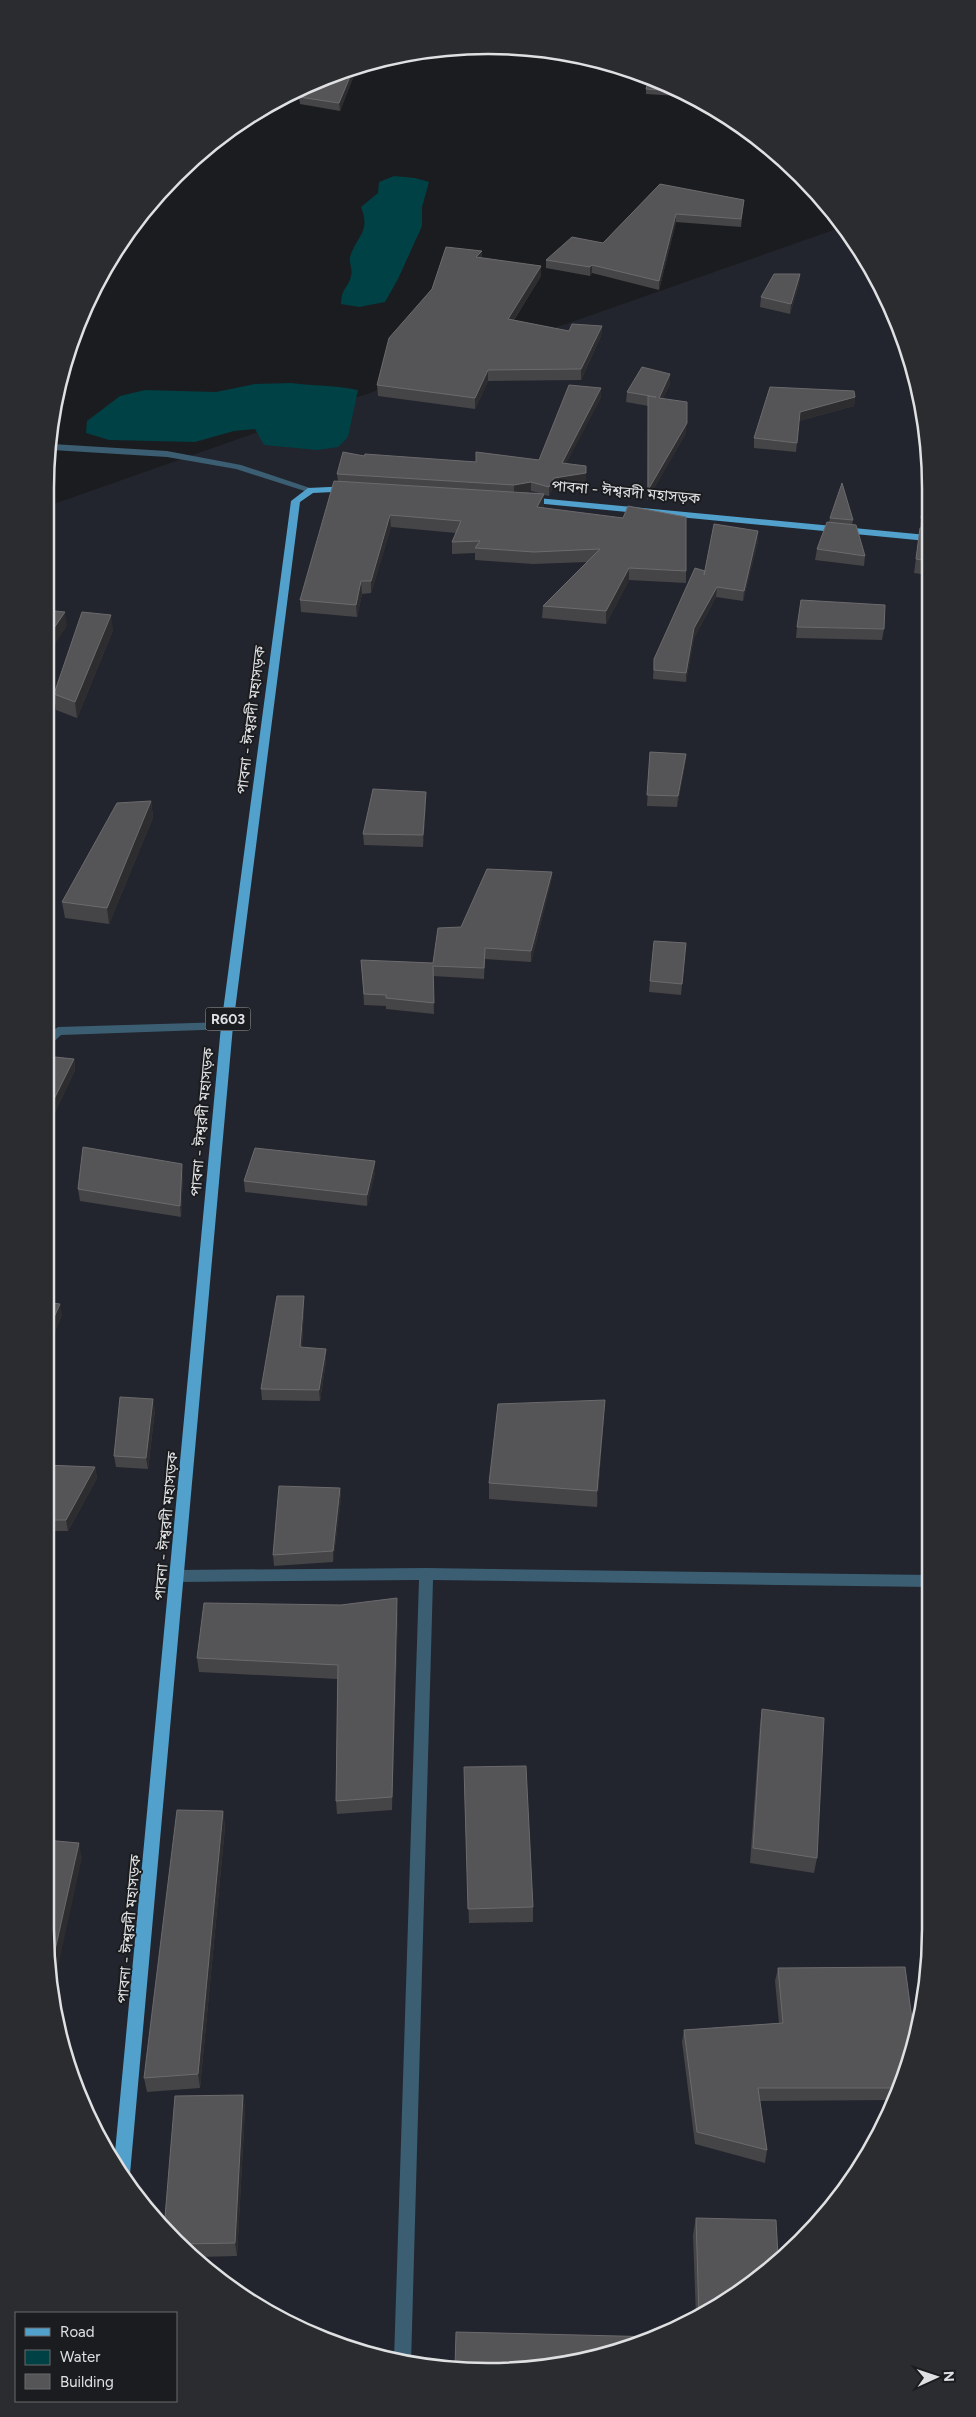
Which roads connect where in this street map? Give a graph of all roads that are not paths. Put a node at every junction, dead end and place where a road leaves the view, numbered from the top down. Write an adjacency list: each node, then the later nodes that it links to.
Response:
1 (56, 447): 2 (street)
2 (312, 490): 3 (main road); 6 (main road, পাবনা - ঈশ্বরদী মহাসড়ক / R603)
3 (365, 490)
4 (511, 499): 5 (main road, পাবনা - ঈশ্বরদী মহাসড়ক)
5 (922, 537)
6 (227, 1026): 7 (street); 9 (main road, পাবনা - ঈশ্বরদী মহাসড়ক / R603)
7 (54, 1035)
8 (426, 1574): 9 (street); 10 (street); 12 (street)
9 (177, 1576): 11 (main road, পাবনা - ঈশ্বরদী মহাসড়ক / R603)
10 (922, 1581)
11 (122, 2162)
12 (403, 2355)

